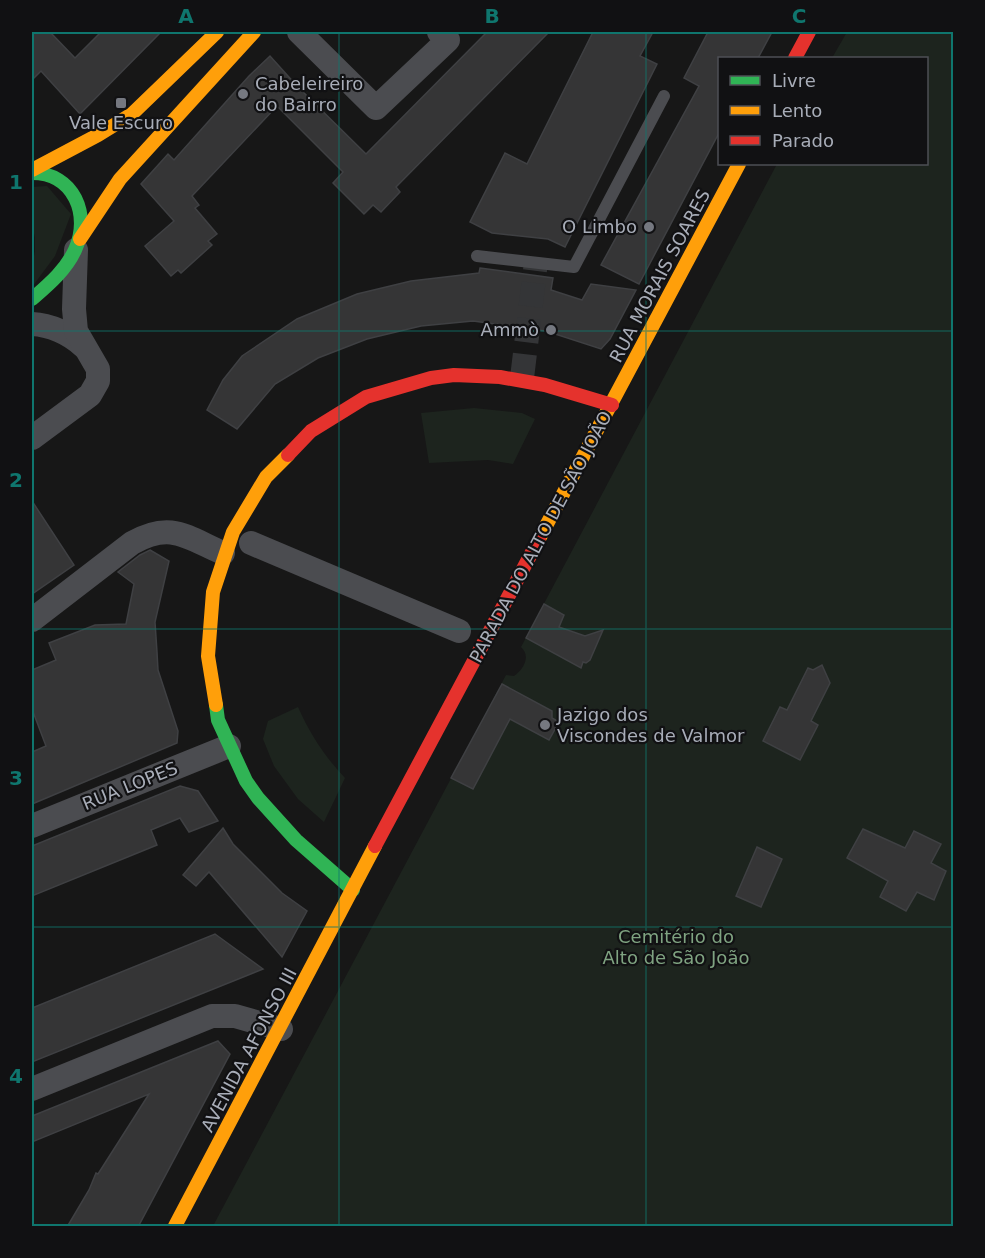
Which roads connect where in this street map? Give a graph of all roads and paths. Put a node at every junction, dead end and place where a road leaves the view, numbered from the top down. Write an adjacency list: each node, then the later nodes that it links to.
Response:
1 (217, 32): 9 (street)
2 (254, 32): 10 (street)
3 (299, 32): 4 (street)
4 (439, 32)
5 (809, 32): 6 (street)
6 (796, 57)
7 (664, 96): 11 (lane)
8 (738, 165): 15 (street, RUA MORAIS SOARES)
9 (32, 172): 10 (street)
10 (78, 245): 12 (street); 14 (street)
11 (477, 256)
12 (32, 299)
13 (32, 324): 14 (street)
14 (83, 346): 16 (street)
15 (612, 405): 18 (street, PARADA DO ALTO DE SÃO JOÃO); 23 (street, PARADA DO ALTO DE SÃO JOÃO)
16 (32, 438)
17 (251, 543): 20 (street, PARADA DO ALTO DE SÃO JOÃO)
18 (223, 553): 19 (street); 21 (street, PARADA DO ALTO DE SÃO JOÃO)
19 (32, 620)
20 (459, 631)
21 (229, 746): 22 (street, RUA LOPES); 23 (street, PARADA DO ALTO DE SÃO JOÃO)
22 (32, 826)
23 (353, 890): 24 (street, AVENIDA AFONSO III)
24 (281, 1029): 25 (street); 26 (street, AVENIDA AFONSO III)
25 (32, 1089)
26 (175, 1227)

